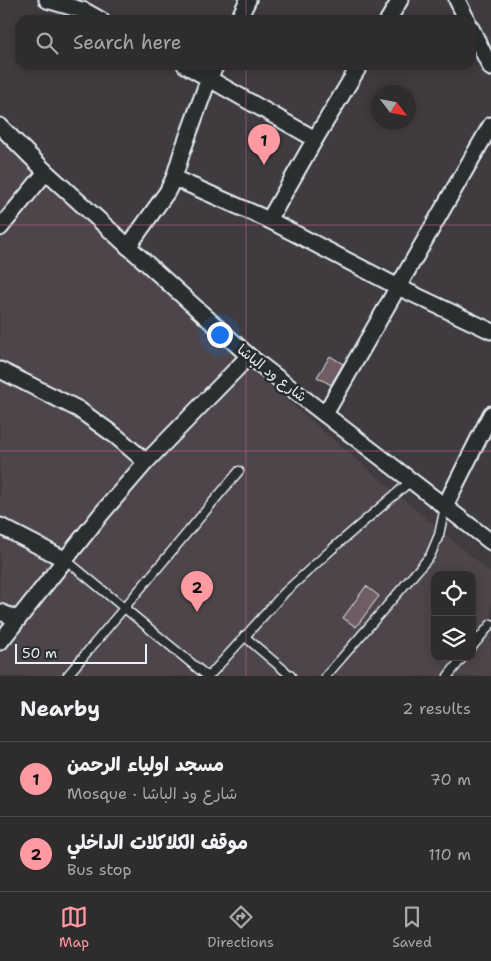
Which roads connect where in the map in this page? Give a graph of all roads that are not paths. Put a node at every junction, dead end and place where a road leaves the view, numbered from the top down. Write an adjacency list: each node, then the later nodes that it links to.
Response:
1 (47, 0): 5 (street)
2 (248, 0): 6 (street)
3 (400, 0): 7 (street)
4 (457, 0): 8 (street)
5 (88, 6)
6 (240, 15)
7 (391, 15)
8 (464, 15)
9 (476, 38): 10 (street)
10 (491, 68)
11 (357, 70): 15 (street)
12 (212, 72): 15 (street); 17 (street)
13 (491, 125): 21 (street)
14 (0, 126): 16 (street, شارع ود الباشا)
15 (315, 139): 18 (street)
16 (46, 172): 19 (street); 20 (street, شارع ود الباشا)
17 (174, 178): 18 (street); 20 (street)
18 (269, 220): 21 (street)
19 (0, 228)
20 (128, 247): 23 (street, شارع ود الباشا)
21 (398, 287): 22 (street); 25 (street)
22 (491, 332)
23 (249, 356): 25 (street, شارع ود الباشا); 27 (street)
24 (0, 370): 27 (street)
25 (325, 414): 29 (street, شارع ود الباشا)
26 (491, 414): 30 (street)
27 (146, 462): 33 (street)
28 (239, 471): 34 (lane)
29 (412, 480): 30 (street, شارع ود الباشا); 38 (lane)
30 (445, 506): 32 (street, شارع ود الباشا); 45 (lane)
31 (0, 526): 33 (street)
32 (491, 542)
33 (66, 560): 34 (lane); 36 (street)
34 (125, 607): 42 (lane); 43 (lane)
35 (0, 612): 36 (street)
36 (18, 619): 39 (street)
37 (491, 624): 40 (lane)
38 (244, 636): 43 (lane); 44 (lane)
39 (0, 642)
40 (476, 642)
41 (460, 661): 46 (lane)
42 (67, 676)
43 (208, 676)
44 (291, 676)
45 (326, 676)
46 (448, 676)

